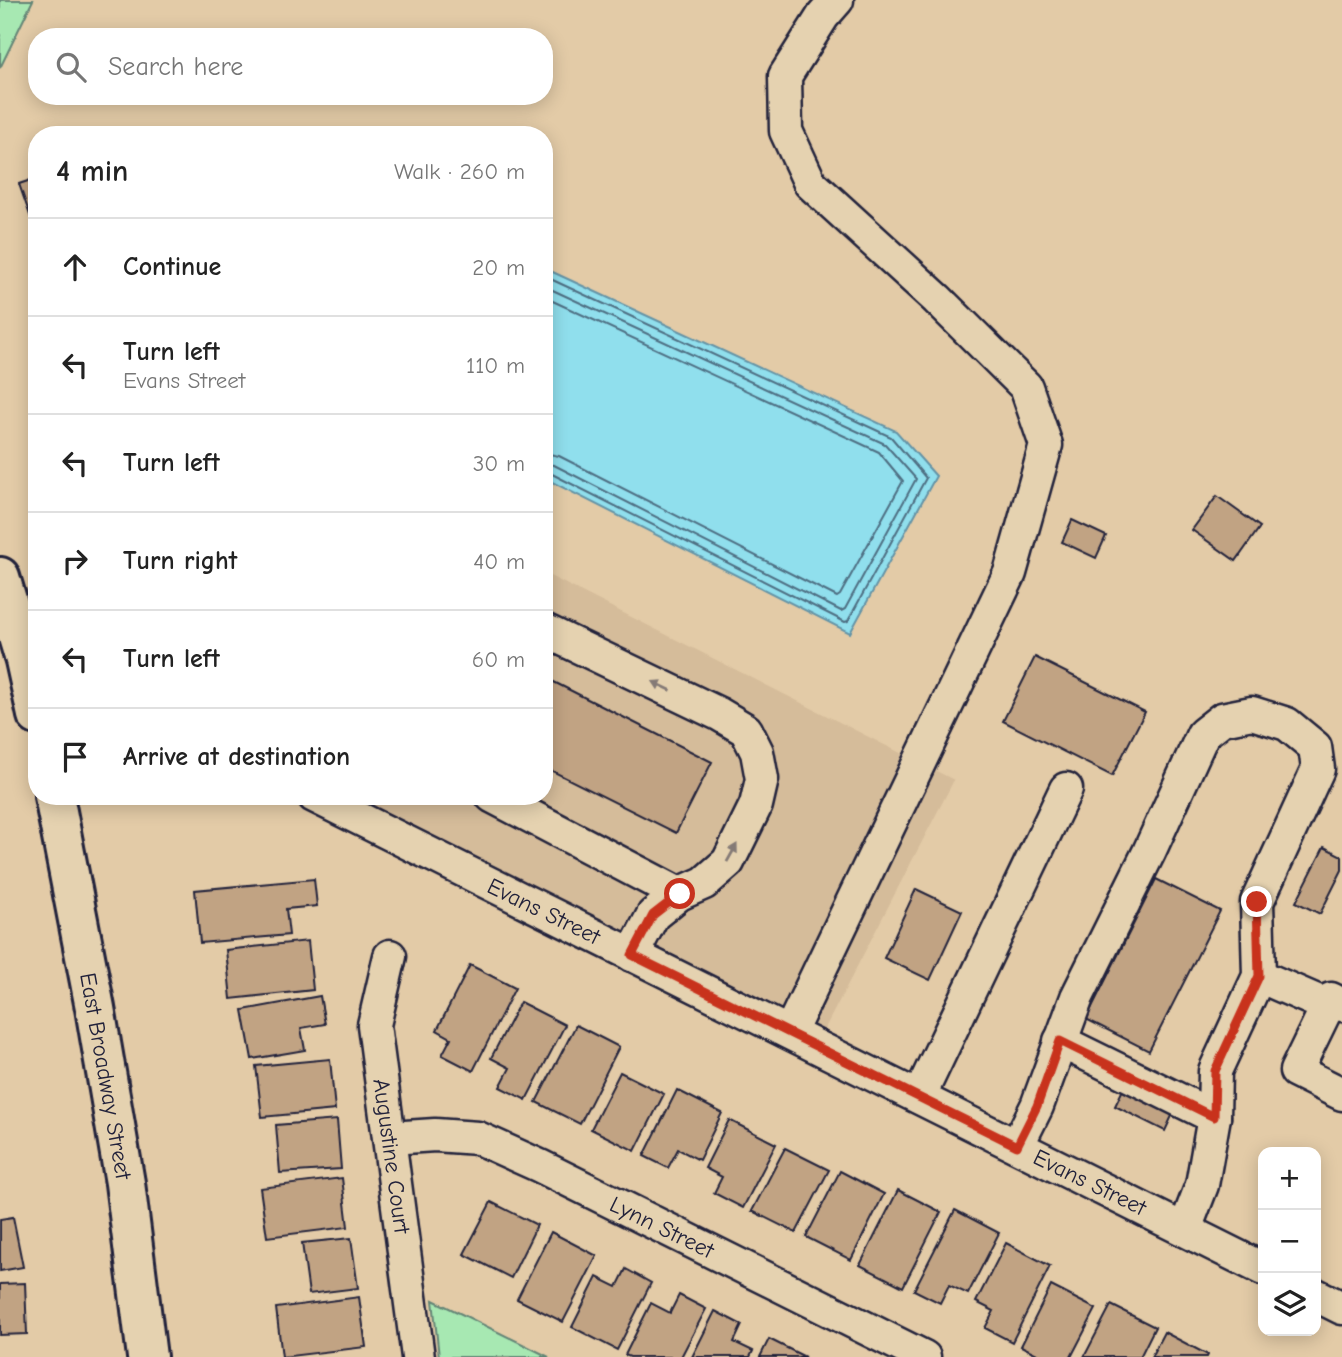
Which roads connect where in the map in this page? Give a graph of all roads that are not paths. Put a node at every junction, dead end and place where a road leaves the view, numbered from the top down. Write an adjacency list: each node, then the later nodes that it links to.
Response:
1 (837, 0): 15 (street)
2 (0, 577): 4 (main road)
3 (553, 634): 10 (street, one-way to 3)
4 (21, 661): 5 (main road)
5 (28, 685)
6 (1066, 789): 18 (street)
7 (56, 805): 26 (main road, East Broadway Street)
8 (335, 805): 11 (street, Evans Street)
9 (509, 805): 10 (street)
10 (680, 894): 11 (street)
11 (632, 955): 15 (street, Evans Street)
12 (390, 956): 20 (street, Augustine Court)
13 (1259, 976): 14 (street); 16 (street); 19 (street)
14 (1335, 1005): 17 (street)
15 (790, 1032): 18 (street, Evans Street)
16 (1060, 1041): 19 (street); 21 (street)
17 (1342, 1094)
18 (919, 1097): 21 (street, Evans Street)
19 (1214, 1117): 22 (street)
20 (390, 1138): 27 (street, Augustine Court); 28 (street, Lynn Street)
21 (1017, 1146): 22 (street, Evans Street)
22 (1185, 1229): 23 (street, Evans Street)
23 (1258, 1266)
24 (1321, 1298): 25 (street)
25 (1342, 1308)
26 (147, 1357)
27 (418, 1357)
28 (924, 1357)

